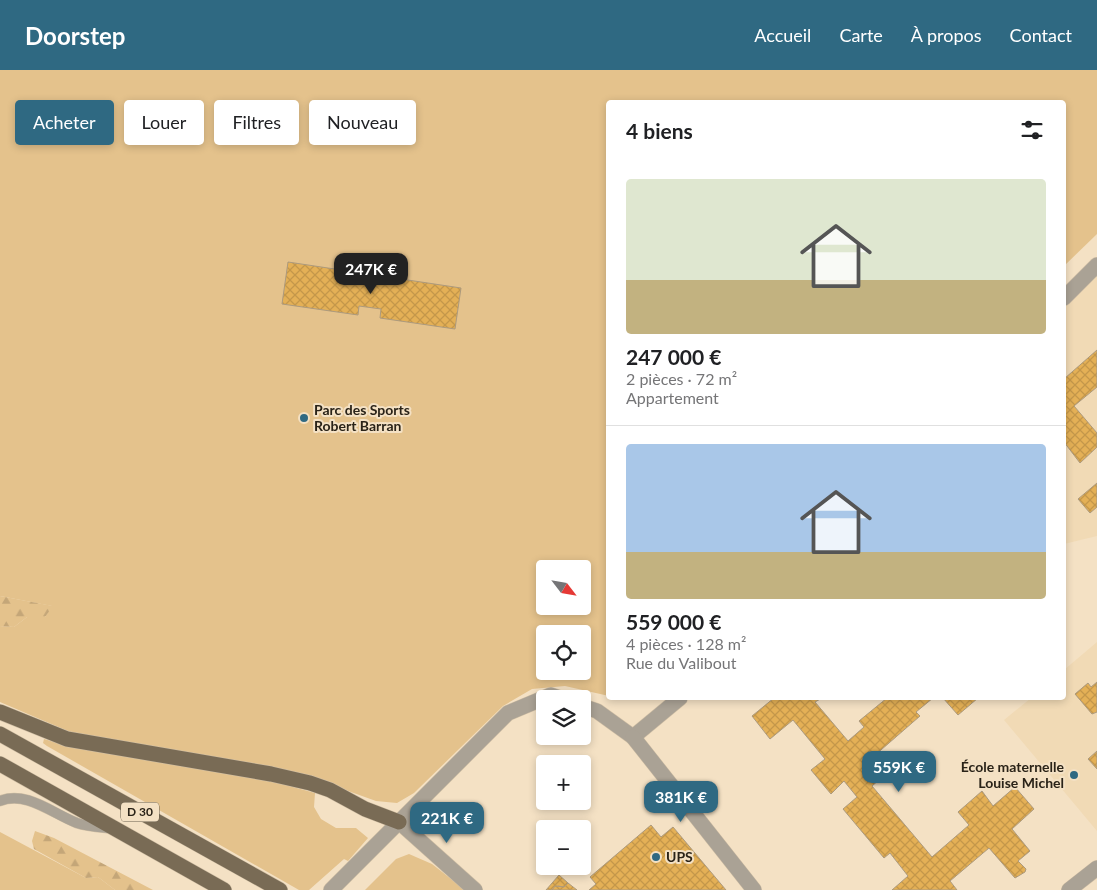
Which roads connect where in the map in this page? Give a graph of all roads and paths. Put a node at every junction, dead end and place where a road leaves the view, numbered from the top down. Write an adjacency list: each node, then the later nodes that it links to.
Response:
1 (1097, 265): 2 (street)
2 (1066, 296)
3 (678, 700): 8 (street)
4 (536, 701): 11 (street)
5 (591, 709): 8 (street)
6 (0, 712): 11 (main road)
7 (0, 734): 15 (main road, D 30)
8 (633, 738): 18 (street)
9 (0, 764): 12 (main road, D 30)
10 (0, 800): 12 (lane)
11 (399, 822): 16 (street); 17 (street)
12 (117, 830): 14 (main road, D 30)
13 (1097, 868): 19 (street)
14 (224, 890)
15 (280, 890)
16 (331, 890)
17 (475, 890)
18 (754, 890)
19 (1069, 890)

